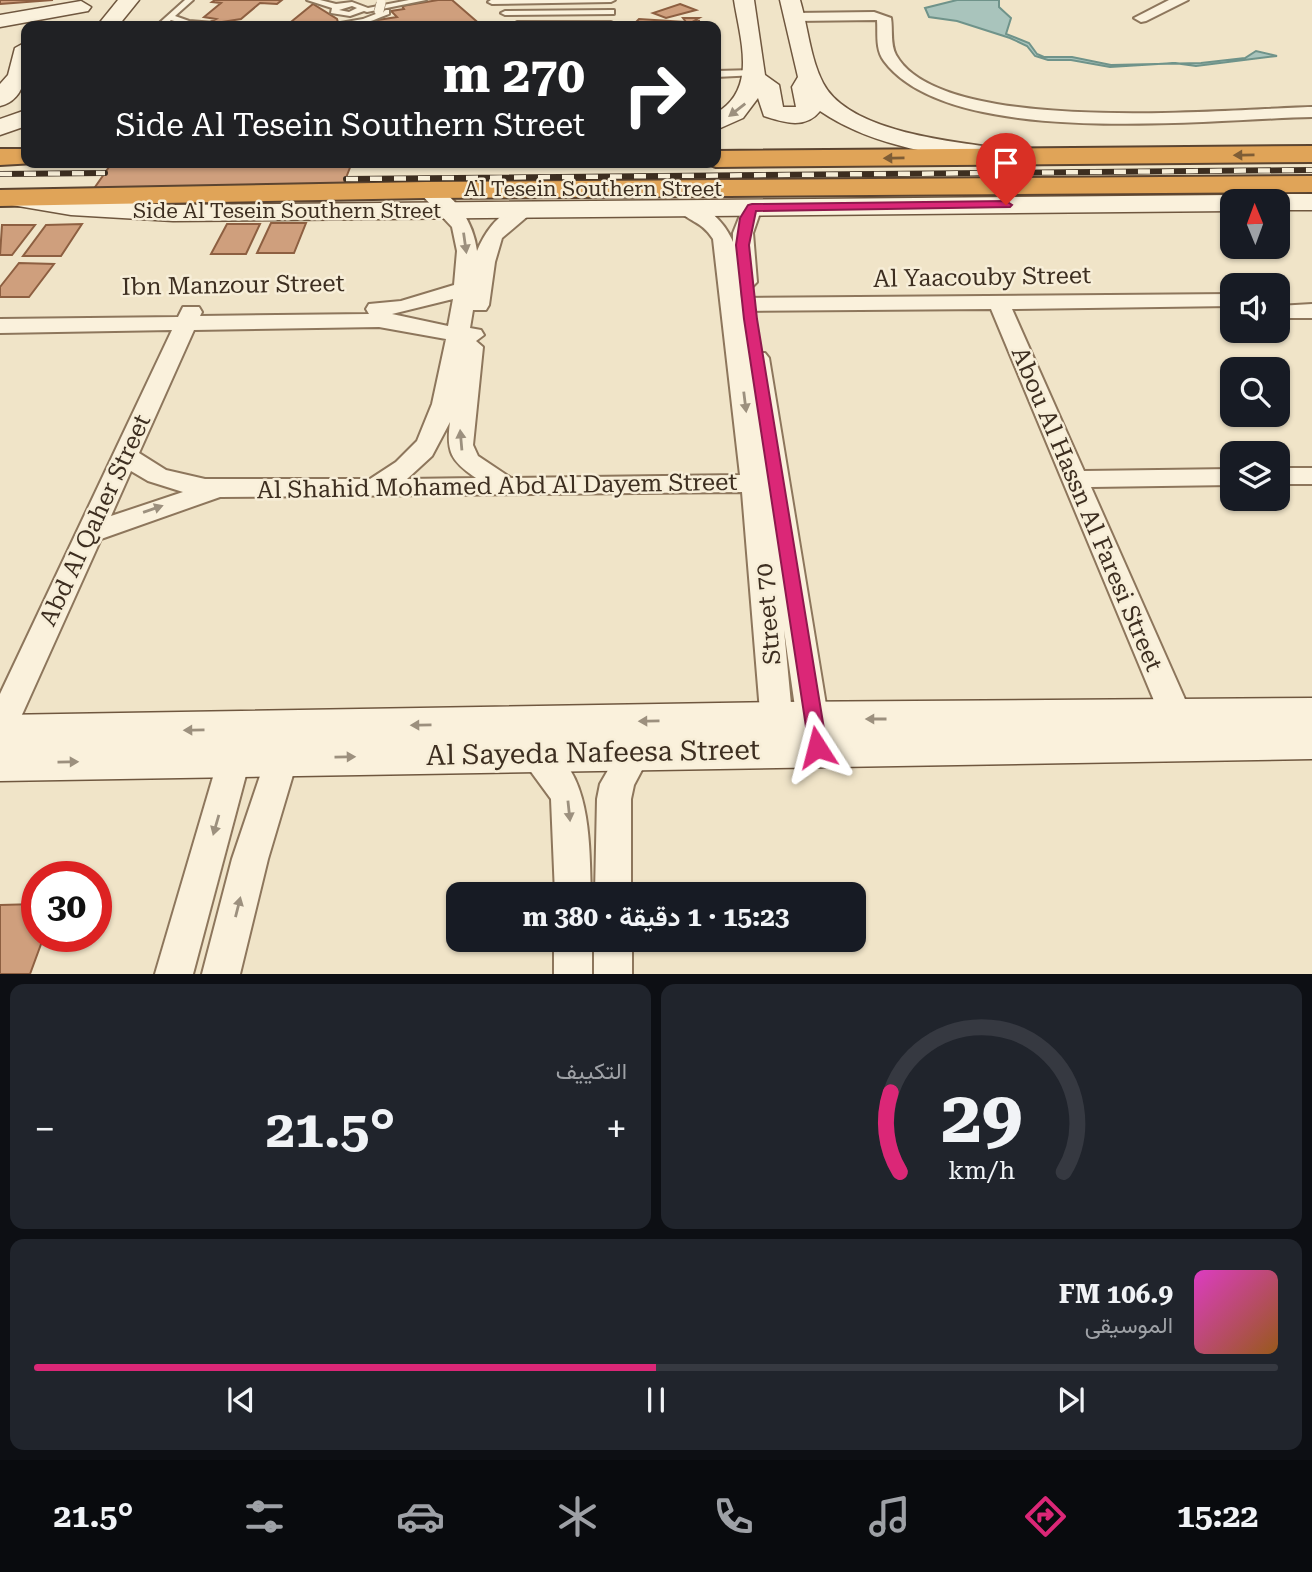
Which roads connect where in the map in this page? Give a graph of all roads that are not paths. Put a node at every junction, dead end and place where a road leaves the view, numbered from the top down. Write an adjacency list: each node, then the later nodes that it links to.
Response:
1 (129, 0): 18 (street)
2 (189, 0): 15 (lane)
3 (311, 0): 4 (lane)
4 (422, 0)
5 (611, 0): 8 (lane); 13 (lane)
6 (744, 0): 29 (street)
7 (1181, 0): 16 (street)
8 (491, 1): 14 (lane)
9 (86, 3): 17 (street); 24 (street)
10 (384, 6): 21 (lane)
11 (793, 9): 12 (street); 30 (street)
12 (882, 10): 32 (street)
13 (611, 12): 14 (lane); 23 (lane)
14 (505, 13): 22 (lane)
15 (169, 18): 19 (lane); 20 (lane)
16 (1141, 18)
17 (59, 21)
18 (111, 21)
19 (166, 21)
20 (180, 21)
21 (346, 21)
22 (516, 21)
23 (611, 21)
24 (0, 26)
25 (21, 55): 26 (street)
26 (0, 56)
27 (21, 68): 31 (street)
28 (721, 72): 29 (lane)
29 (754, 74): 30 (street); 34 (street, one-way to 34)
30 (810, 77): 39 (street)
31 (0, 99)
32 (1312, 111)
33 (21, 119): 35 (street)
34 (721, 120)
35 (0, 128)
36 (1312, 154): 39 (highway, Al Tesein Southern Street, one-way to 39)
37 (0, 157): 38 (highway)
38 (21, 157)
39 (1007, 157): 40 (highway, Al Tesein Southern Street, one-way to 40)
40 (721, 159)
41 (1312, 184): 43 (highway, Al Tesein Southern Street)
42 (426, 190): 43 (highway, Al Tesein Southern Street); 44 (highway, Al Tesein Southern Street); 50 (street)
43 (1001, 196): 47 (street, Side Al Tesein Southern Street); 48 (street, Side Al Tesein Southern Street)
44 (8, 198): 50 (street, Side Al Tesein Southern Street)
45 (1290, 202): 46 (street)
46 (1312, 202)
47 (1220, 203)
48 (752, 207): 49 (street, Side Al Tesein Southern Street); 58 (street, Street 70)
49 (685, 208): 51 (street, Side Al Tesein Southern Street); 58 (street, Street 70)
50 (451, 210): 51 (street, Side Al Tesein Southern Street); 52 (street, one-way to 52)
51 (525, 210): 64 (street)
52 (464, 289): 62 (street, Ibn Manzour Street); 64 (street)
53 (1312, 299): 55 (street)
54 (1220, 300): 56 (street, Al Yaacouby Street)
55 (1290, 300)
56 (1002, 309): 58 (street, Al Yaacouby Street); 59 (street, Al Yaacouby Street); 69 (street, Abou Al Hassn Al Faresi Street)
57 (1312, 311): 60 (street)
58 (742, 312): 70 (street, Street 70)
59 (1220, 312)
60 (1290, 312)
61 (0, 314): 62 (street, Ibn Manzour Street)
62 (188, 318): 63 (street, Ibn Manzour Street); 64 (street, Ibn Manzour Street); 65 (street, Abd Al Qaher Street)
63 (0, 326)
64 (466, 335): 71 (street, one-way to 64); 72 (street)
65 (125, 454): 73 (street, Al Shahid Mohamed Abd Al Dayem Street); 74 (street, Abd Al Qaher Street)
66 (1290, 476): 67 (street)
67 (1312, 476)
68 (1220, 477): 69 (street)
69 (1074, 479): 75 (street, Abou Al Hassn Al Faresi Street)
70 (766, 483): 71 (street, Al Shahid Mohamed Abd Al Dayem Street); 78 (street, Street 70); 78 (street, Street 70)
71 (506, 486): 72 (street, Al Shahid Mohamed Abd Al Dayem Street)
72 (376, 487): 73 (street, Al Shahid Mohamed Abd Al Dayem Street)
73 (218, 489): 74 (street, Al Shahid Mohamed Abd Al Dayem Street, one-way to 73)
74 (89, 533): 77 (street, Abd Al Qaher Street)
75 (1176, 715): 76 (street, Al Sayeda Nafeesa Street); 78 (street, Al Sayeda Nafeesa Street, one-way to 78)
76 (1312, 715)
77 (0, 731): 78 (street, Al Sayeda Nafeesa Street, one-way to 77)
78 (796, 733): 79 (street, Al Sayeda Nafeesa Street); 80 (street, Al Sayeda Nafeesa Street)
79 (1312, 741)
80 (635, 753): 81 (street, Al Sayeda Nafeesa Street); 86 (street)
81 (534, 754): 82 (street, Al Sayeda Nafeesa Street, one-way to 81); 85 (street, one-way to 85)
82 (282, 758): 83 (street, Al Sayeda Nafeesa Street); 90 (street, one-way to 82)
83 (234, 760): 84 (street, Al Sayeda Nafeesa Street, one-way to 83); 89 (street, one-way to 89)
84 (0, 763)
85 (572, 882)
86 (613, 882)
87 (573, 952): 91 (street)
88 (613, 952): 92 (street)
89 (174, 974)
90 (221, 974)
91 (573, 974)
92 (613, 974)

